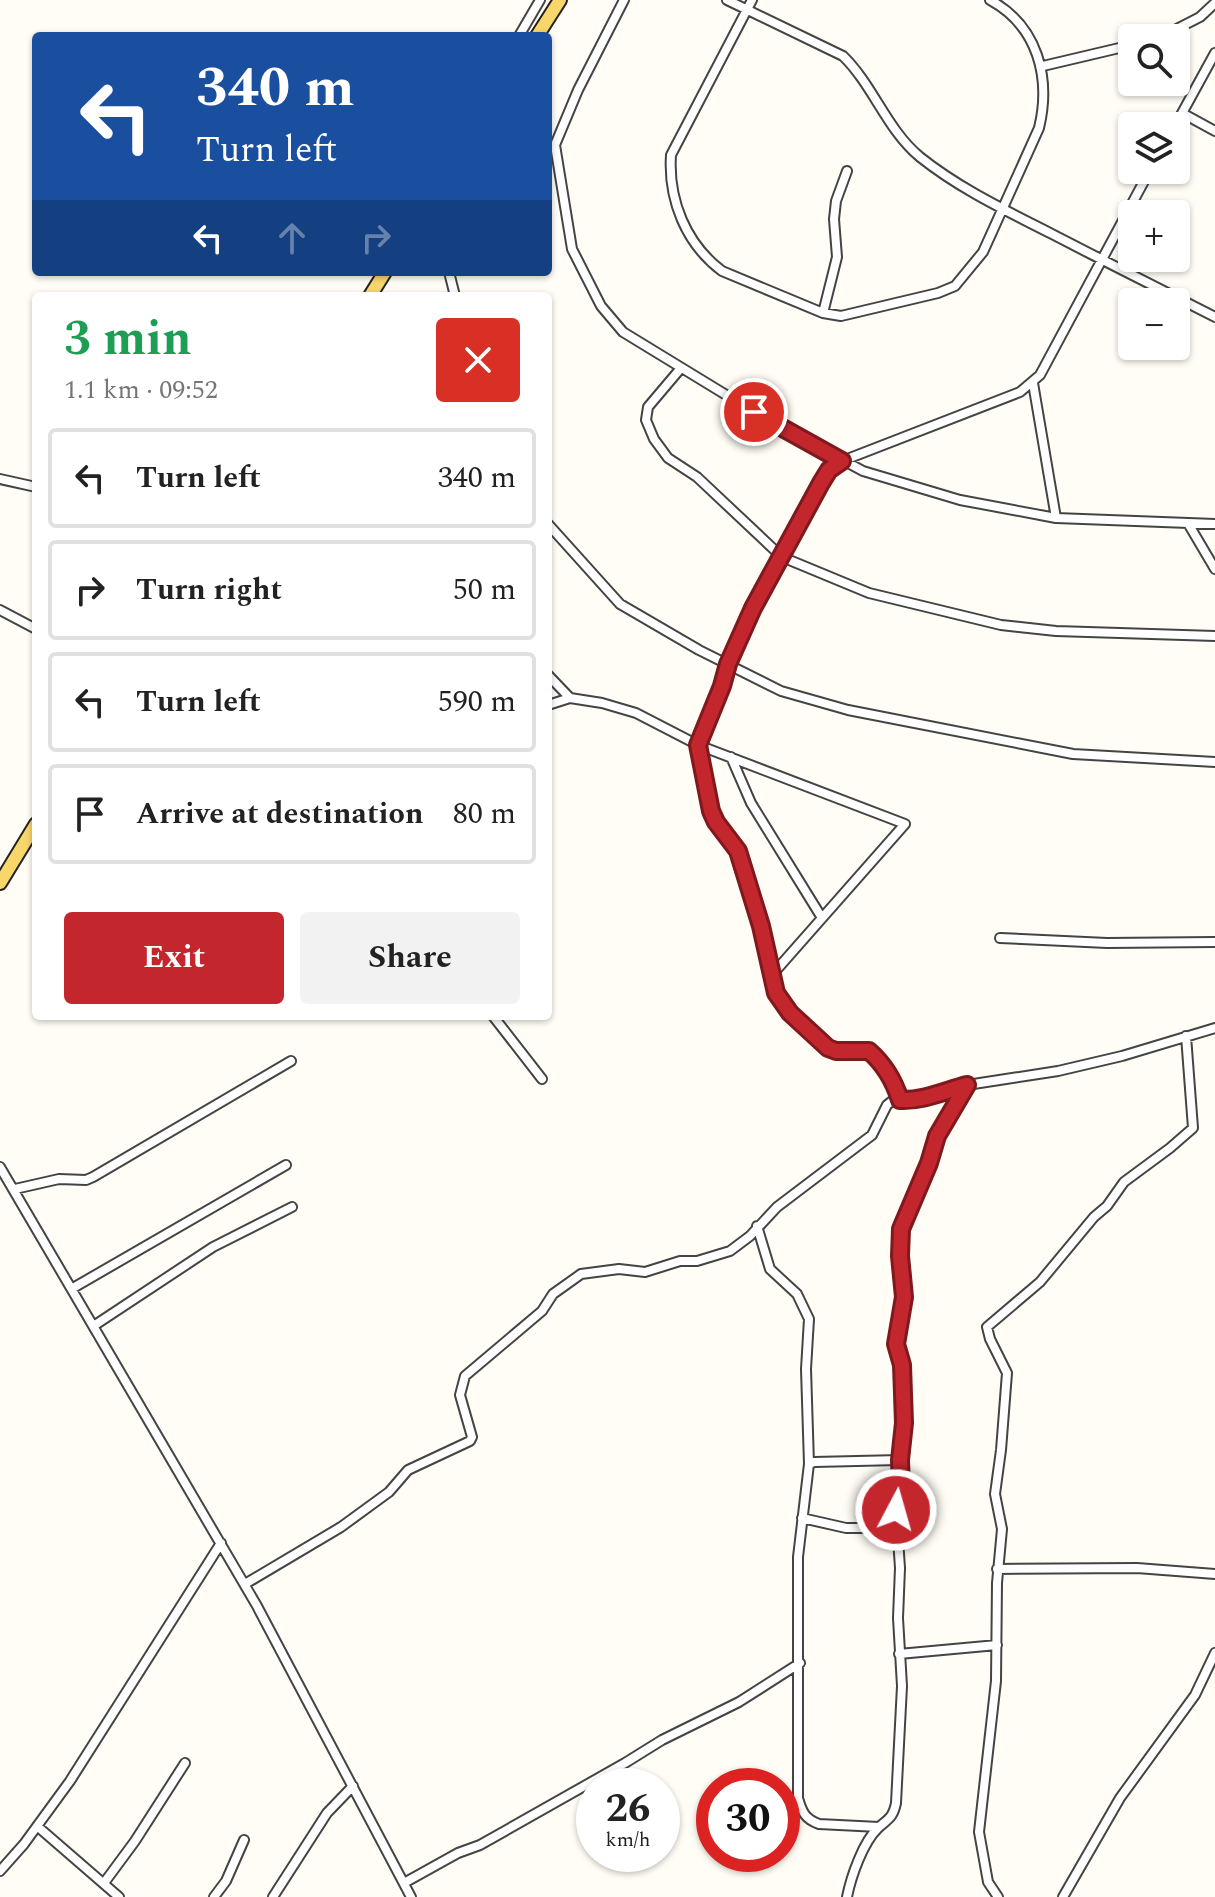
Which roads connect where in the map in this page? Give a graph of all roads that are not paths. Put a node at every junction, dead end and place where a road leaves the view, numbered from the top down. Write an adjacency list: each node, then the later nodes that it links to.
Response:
1 (540, 0): 10 (street)
2 (560, 0): 11 (main road)
3 (624, 0): 18 (street)
4 (727, 0): 8 (street)
5 (752, 0): 8 (street)
6 (990, 0): 14 (street)
7 (1215, 3): 9 (street)
8 (746, 10): 21 (street); 23 (street)
9 (1186, 24)
10 (521, 32)
11 (540, 32)
12 (1118, 48): 14 (street)
13 (1215, 53): 15 (street)
14 (1043, 66): 21 (street)
15 (1183, 112)
16 (1190, 117): 17 (street)
17 (1215, 131)
18 (552, 148): 25 (street)
19 (847, 171): 23 (street)
20 (1142, 184): 22 (street)
21 (1003, 209): 22 (street); 23 (street)
22 (1100, 259): 24 (street); 26 (street)
23 (823, 313)
24 (1215, 317)
25 (681, 368): 27 (street); 34 (street)
26 (1033, 383): 27 (street); 30 (street)
27 (842, 461): 30 (street); 34 (street)
28 (0, 479): 29 (street)
29 (32, 486)
30 (1056, 518): 32 (street)
31 (1215, 524): 32 (street)
32 (1189, 525): 35 (street)
33 (552, 528): 39 (street)
34 (782, 557): 38 (street); 39 (street)
35 (1215, 569)
36 (0, 610): 37 (street)
37 (32, 627)
38 (1215, 636)
39 (728, 664): 43 (street); 45 (street)
40 (552, 679): 41 (street)
41 (570, 698): 42 (street); 43 (street)
42 (552, 704)
43 (698, 745): 44 (street); 51 (street)
44 (731, 757): 48 (street); 48 (street)
45 (1215, 762)
46 (32, 831): 47 (main road)
47 (0, 883)
48 (822, 918): 51 (street)
49 (1000, 938): 50 (street)
50 (1215, 942)
51 (771, 976): 58 (street)
52 (496, 1020): 56 (street)
53 (1215, 1028): 54 (street)
54 (1186, 1036): 57 (street); 71 (street)
55 (291, 1061): 61 (street)
56 (542, 1079)
57 (967, 1085): 58 (street); 66 (street)
58 (900, 1100): 63 (street)
59 (286, 1165): 64 (street)
60 (0, 1167): 61 (street)
61 (15, 1189): 64 (street)
62 (292, 1207): 65 (street)
63 (757, 1226): 67 (street); 73 (street)
64 (73, 1288): 65 (street)
65 (95, 1325): 70 (street)
66 (900, 1460): 67 (street); 69 (street)
67 (809, 1464): 68 (street)
68 (802, 1518): 69 (street); 77 (street)
69 (896, 1528): 76 (street)
70 (221, 1543): 73 (street); 80 (street)
71 (997, 1569): 72 (street); 74 (street)
72 (1215, 1574)
73 (245, 1584): 79 (street)
74 (997, 1645): 76 (street); 91 (street)
75 (1215, 1653): 92 (street)
76 (899, 1654): 81 (street)
77 (800, 1663): 81 (street); 85 (street)
78 (185, 1763): 84 (street)
79 (353, 1786): 85 (street); 88 (street)
80 (37, 1826): 83 (street); 84 (street)
81 (879, 1827): 90 (street)
82 (244, 1840): 87 (street)
83 (0, 1871)
84 (104, 1883): 86 (street)
85 (404, 1883): 89 (street)
86 (119, 1897)
87 (214, 1897)
88 (273, 1897)
89 (411, 1897)
90 (847, 1897)
91 (998, 1897)
92 (1063, 1897)

